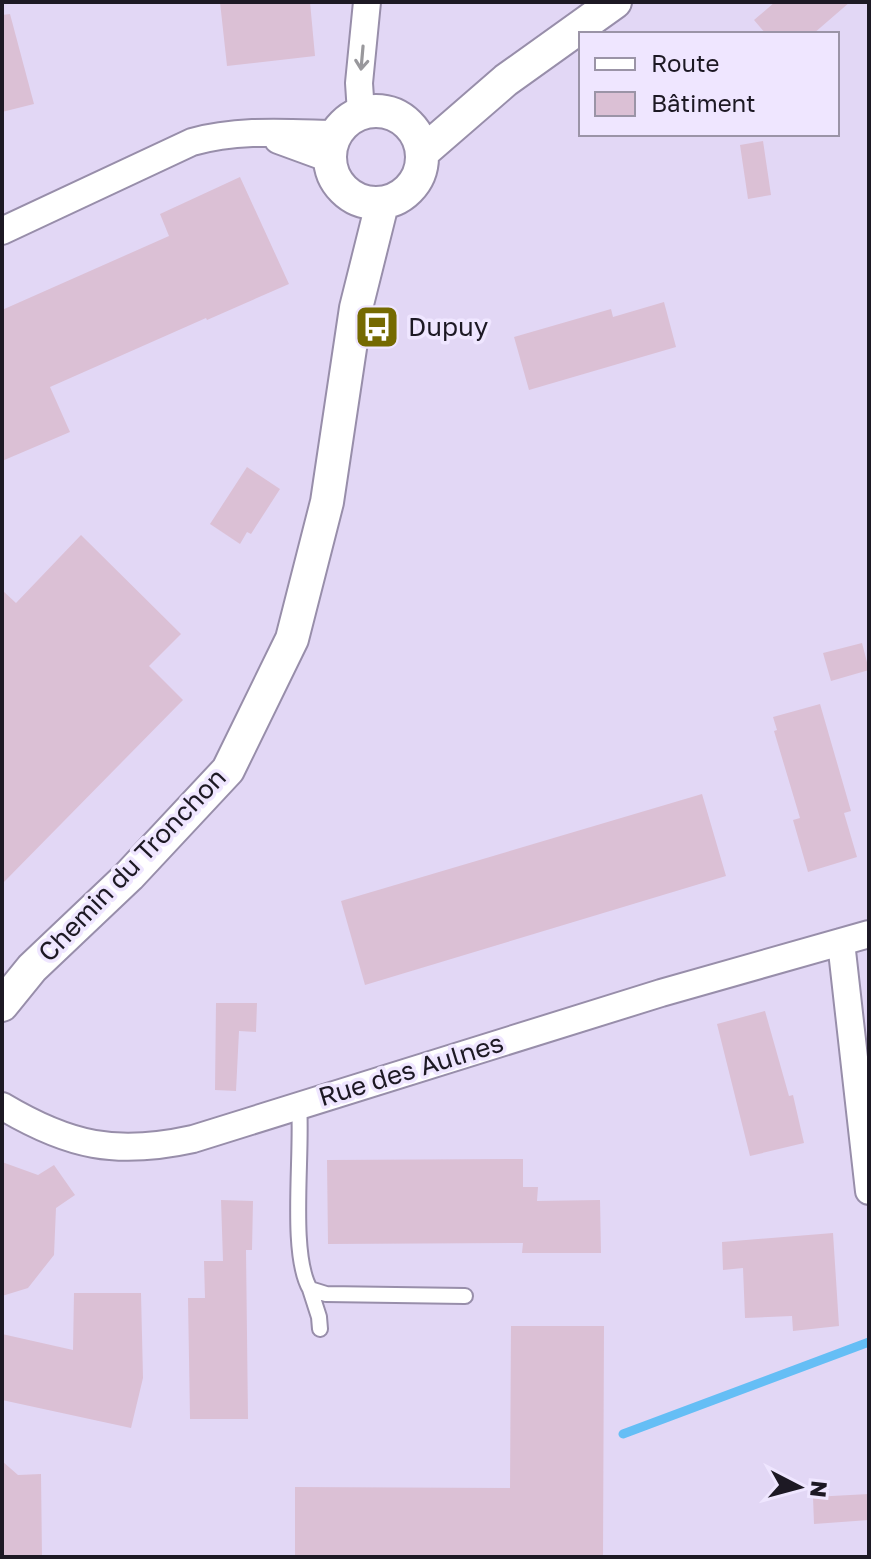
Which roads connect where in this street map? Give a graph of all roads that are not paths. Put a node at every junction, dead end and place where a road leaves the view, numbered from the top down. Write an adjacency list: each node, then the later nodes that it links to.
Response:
1 (367, 2): 3 (street, one-way to 3)
2 (615, 2): 4 (street)
3 (361, 113): 4 (street); 5 (street)
4 (417, 139): 6 (street)
5 (333, 147): 6 (street); 7 (street)
6 (367, 201): 10 (street, Chemin du Tronchon)
7 (2, 231)
8 (869, 934): 9 (street, Rue des Aulnes)
9 (841, 942): 11 (street, Rue des Aulnes); 13 (street)
10 (2, 1005)
11 (299, 1105): 12 (street, Rue des Aulnes); 14 (lane)
12 (2, 1106)
13 (869, 1191)
14 (310, 1289): 15 (lane); 16 (lane)
15 (465, 1296)
16 (320, 1329)

